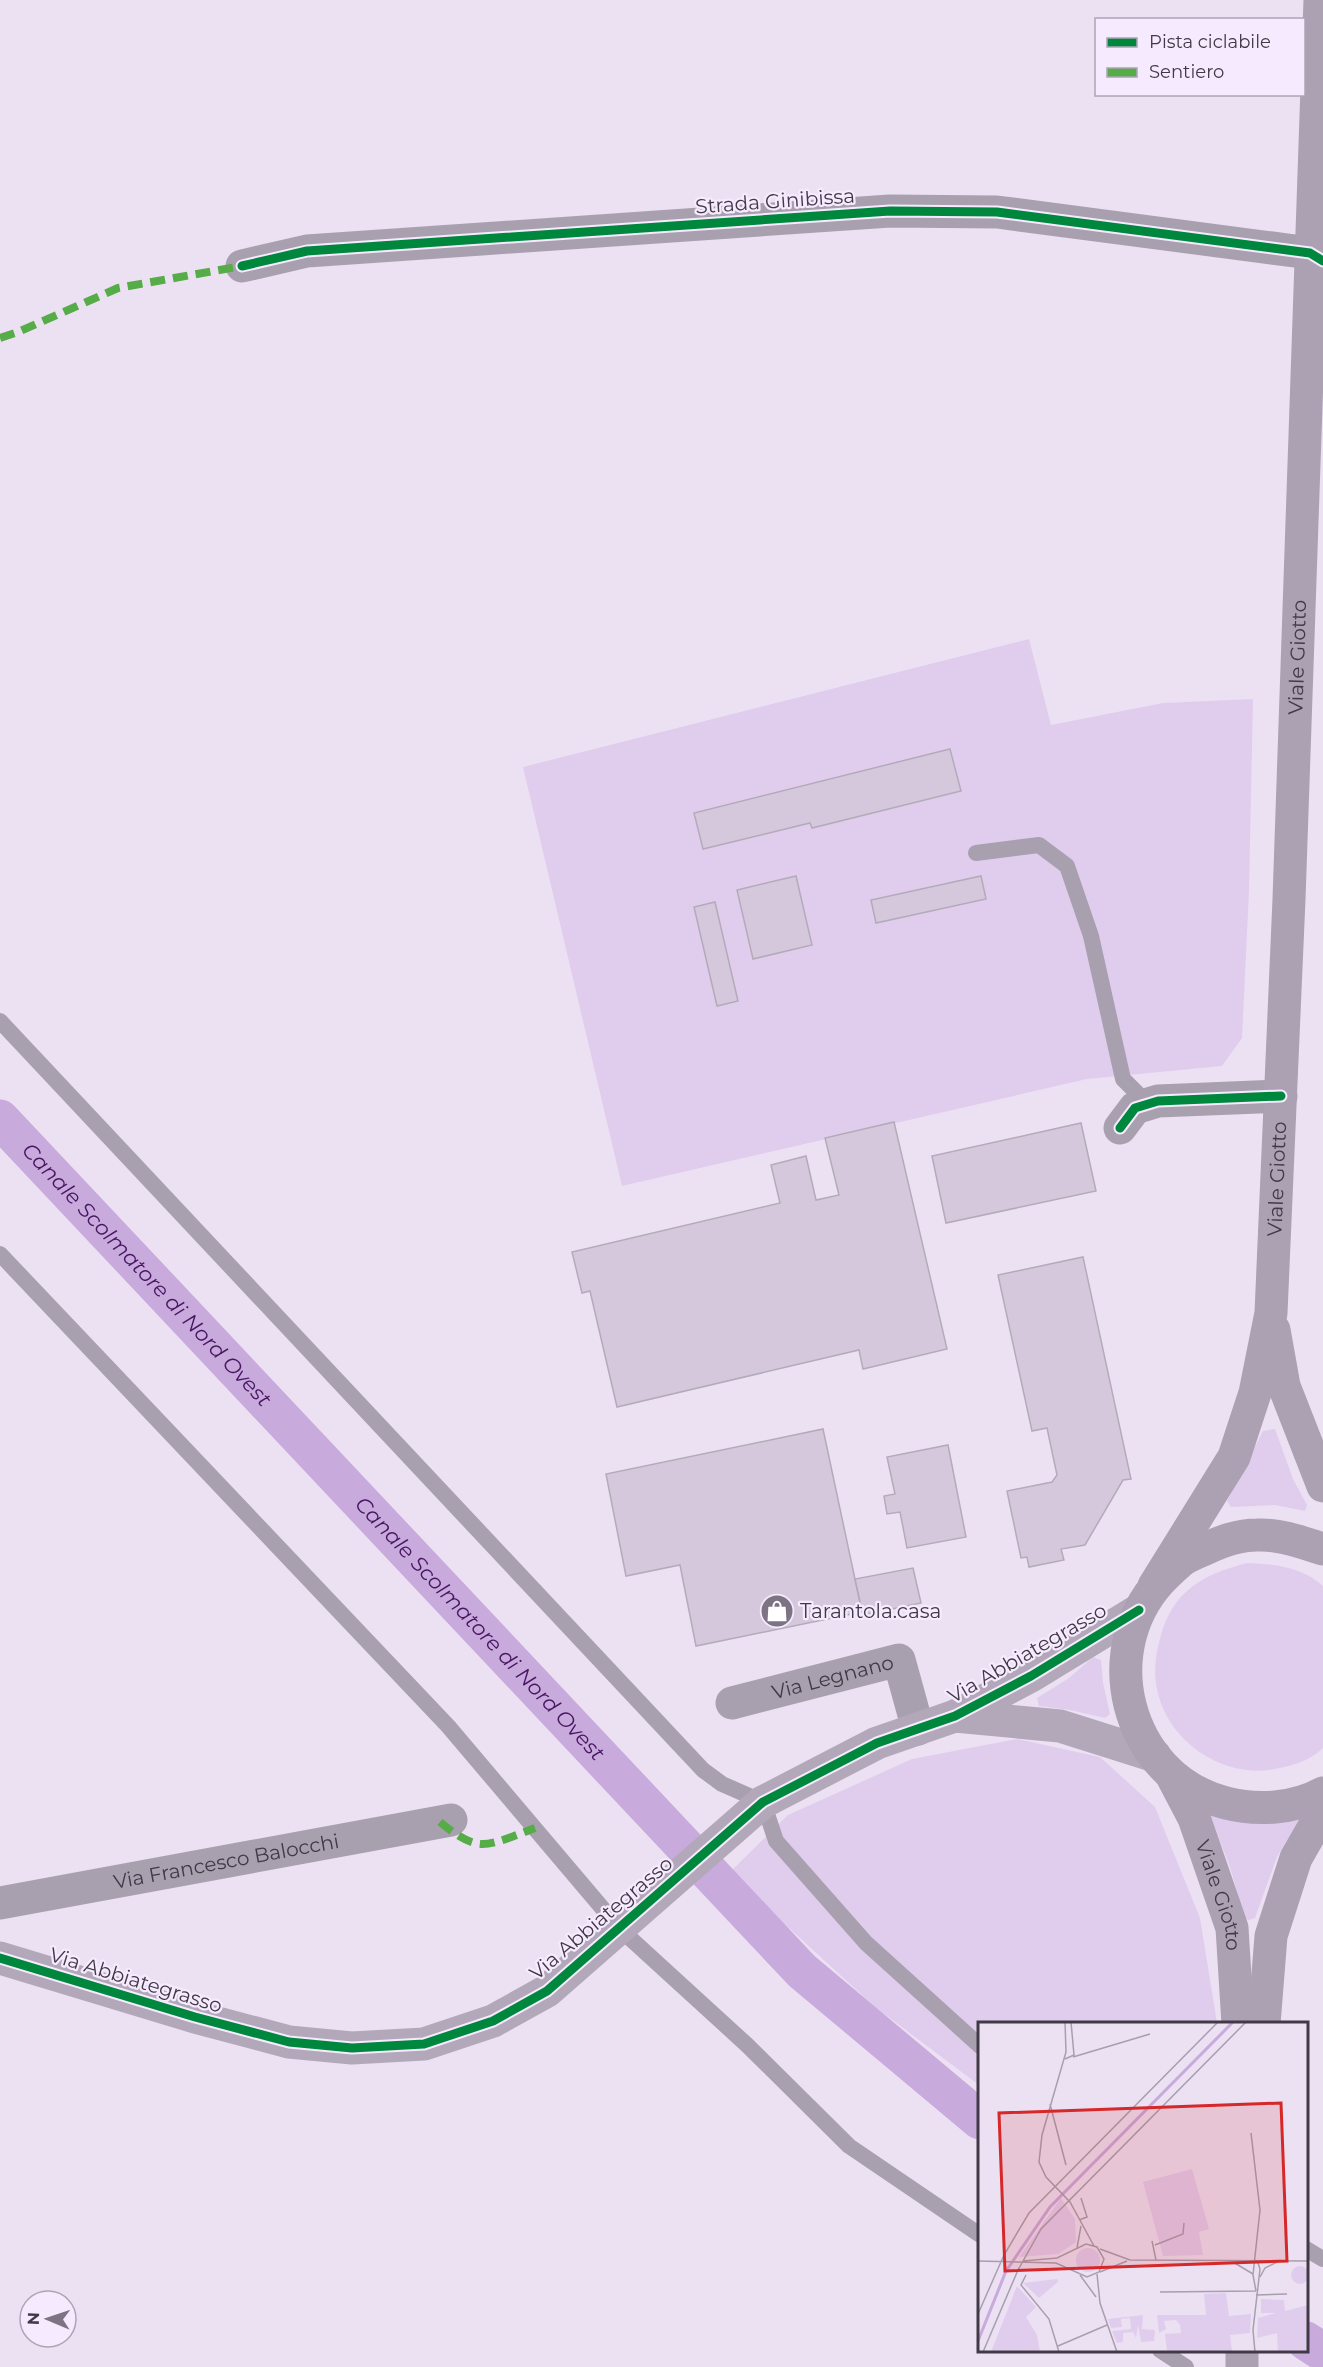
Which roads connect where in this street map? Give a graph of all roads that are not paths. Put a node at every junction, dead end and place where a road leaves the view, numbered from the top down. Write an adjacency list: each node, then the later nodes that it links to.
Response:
1 (1320, 0): 2 (main road, Viale Giotto)
2 (1321, 61): 3 (main road, Viale Giotto)
3 (1319, 254): 4 (street, Strada Ginibissa); 6 (main road, Viale Giotto)
4 (242, 266)
5 (1323, 425): 6 (street)
6 (1302, 484): 9 (main road, Viale Giotto)
7 (976, 853): 10 (lane)
8 (0, 1021): 22 (lane)
9 (1281, 1096): 10 (street); 13 (main road, Viale Giotto)
10 (1148, 1104): 11 (street)
11 (1120, 1128)
12 (0, 1254): 26 (lane)
13 (1271, 1313): 14 (main road, Viale Giotto); 16 (main road, Viale Giotto)
14 (1323, 1486)
15 (1323, 1549): 16 (main road, Viale Giotto)
16 (1147, 1598): 18 (street, Via Abbiategrasso); 20 (main road, Viale Giotto)
17 (732, 1703): 19 (street, Via Legnano)
18 (955, 1716): 19 (street, Via Abbiategrasso); 20 (street, Via Abbiategrasso)
19 (918, 1729): 22 (street, Via Abbiategrasso)
20 (1163, 1765): 21 (main road, Viale Giotto); 28 (main road, Viale Giotto)
21 (1323, 1793)
22 (763, 1802): 26 (street, Via Abbiategrasso); 30 (lane)
23 (1323, 1811): 29 (main road, Viale Giotto)
24 (451, 1820): 25 (street, Via Francesco Balocchi)
25 (0, 1904)
26 (620, 1929): 27 (street, Via Abbiategrasso); 31 (lane)
27 (0, 1958)
28 (1238, 2022)
29 (1264, 2022)
30 (978, 2044)
31 (978, 2234)
32 (1308, 2250): 33 (lane)
33 (1323, 2259)
34 (1163, 2352): 35 (lane)
35 (1186, 2367)

